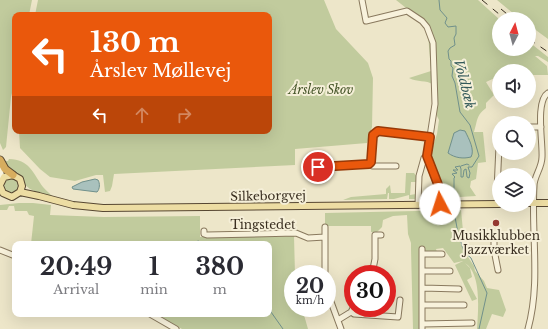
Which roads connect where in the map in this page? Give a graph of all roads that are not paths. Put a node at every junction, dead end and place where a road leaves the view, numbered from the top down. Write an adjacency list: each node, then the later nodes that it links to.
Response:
1 (362, 0): 5 (street)
2 (548, 92): 4 (street)
3 (536, 127): 4 (street)
4 (541, 127): 13 (street)
5 (430, 137): 6 (street); 8 (street)
6 (427, 156): 19 (street); 21 (street)
7 (0, 160): 12 (highway)
8 (371, 162): 9 (street); 11 (street)
9 (396, 166)
10 (0, 167): 14 (street)
11 (318, 167)
12 (13, 175): 14 (main road); 15 (main road)
13 (536, 177)
14 (1, 183): 16 (main road)
15 (21, 189): 16 (main road); 21 (main road, Silkeborgvej)
16 (2, 194)
17 (536, 203): 18 (main road)
18 (548, 203)
19 (440, 204): 20 (main road, Silkeborgvej); 21 (main road, Silkeborgvej)
20 (492, 204)
21 (418, 205)
22 (533, 212): 26 (street)
23 (325, 227): 27 (street)
24 (204, 231): 27 (street, Tingstedet)
25 (381, 235): 32 (street)
26 (535, 235): 33 (street); 50 (street)
27 (325, 238): 31 (street)
28 (0, 250): 30 (street)
29 (442, 254): 34 (street)
30 (12, 255)
31 (325, 265)
32 (374, 265)
33 (498, 270)
34 (423, 271): 35 (street); 36 (street)
35 (450, 271)
36 (422, 288): 37 (street); 39 (street)
37 (459, 289)
38 (400, 300): 44 (street)
39 (422, 305): 40 (street); 47 (street)
40 (464, 306)
41 (336, 315): 45 (street)
42 (344, 316): 45 (street)
43 (155, 317): 48 (street)
44 (396, 317)
45 (338, 320): 49 (street)
46 (472, 323): 47 (street)
47 (422, 327)
48 (176, 329)
49 (341, 329)
50 (528, 329)

